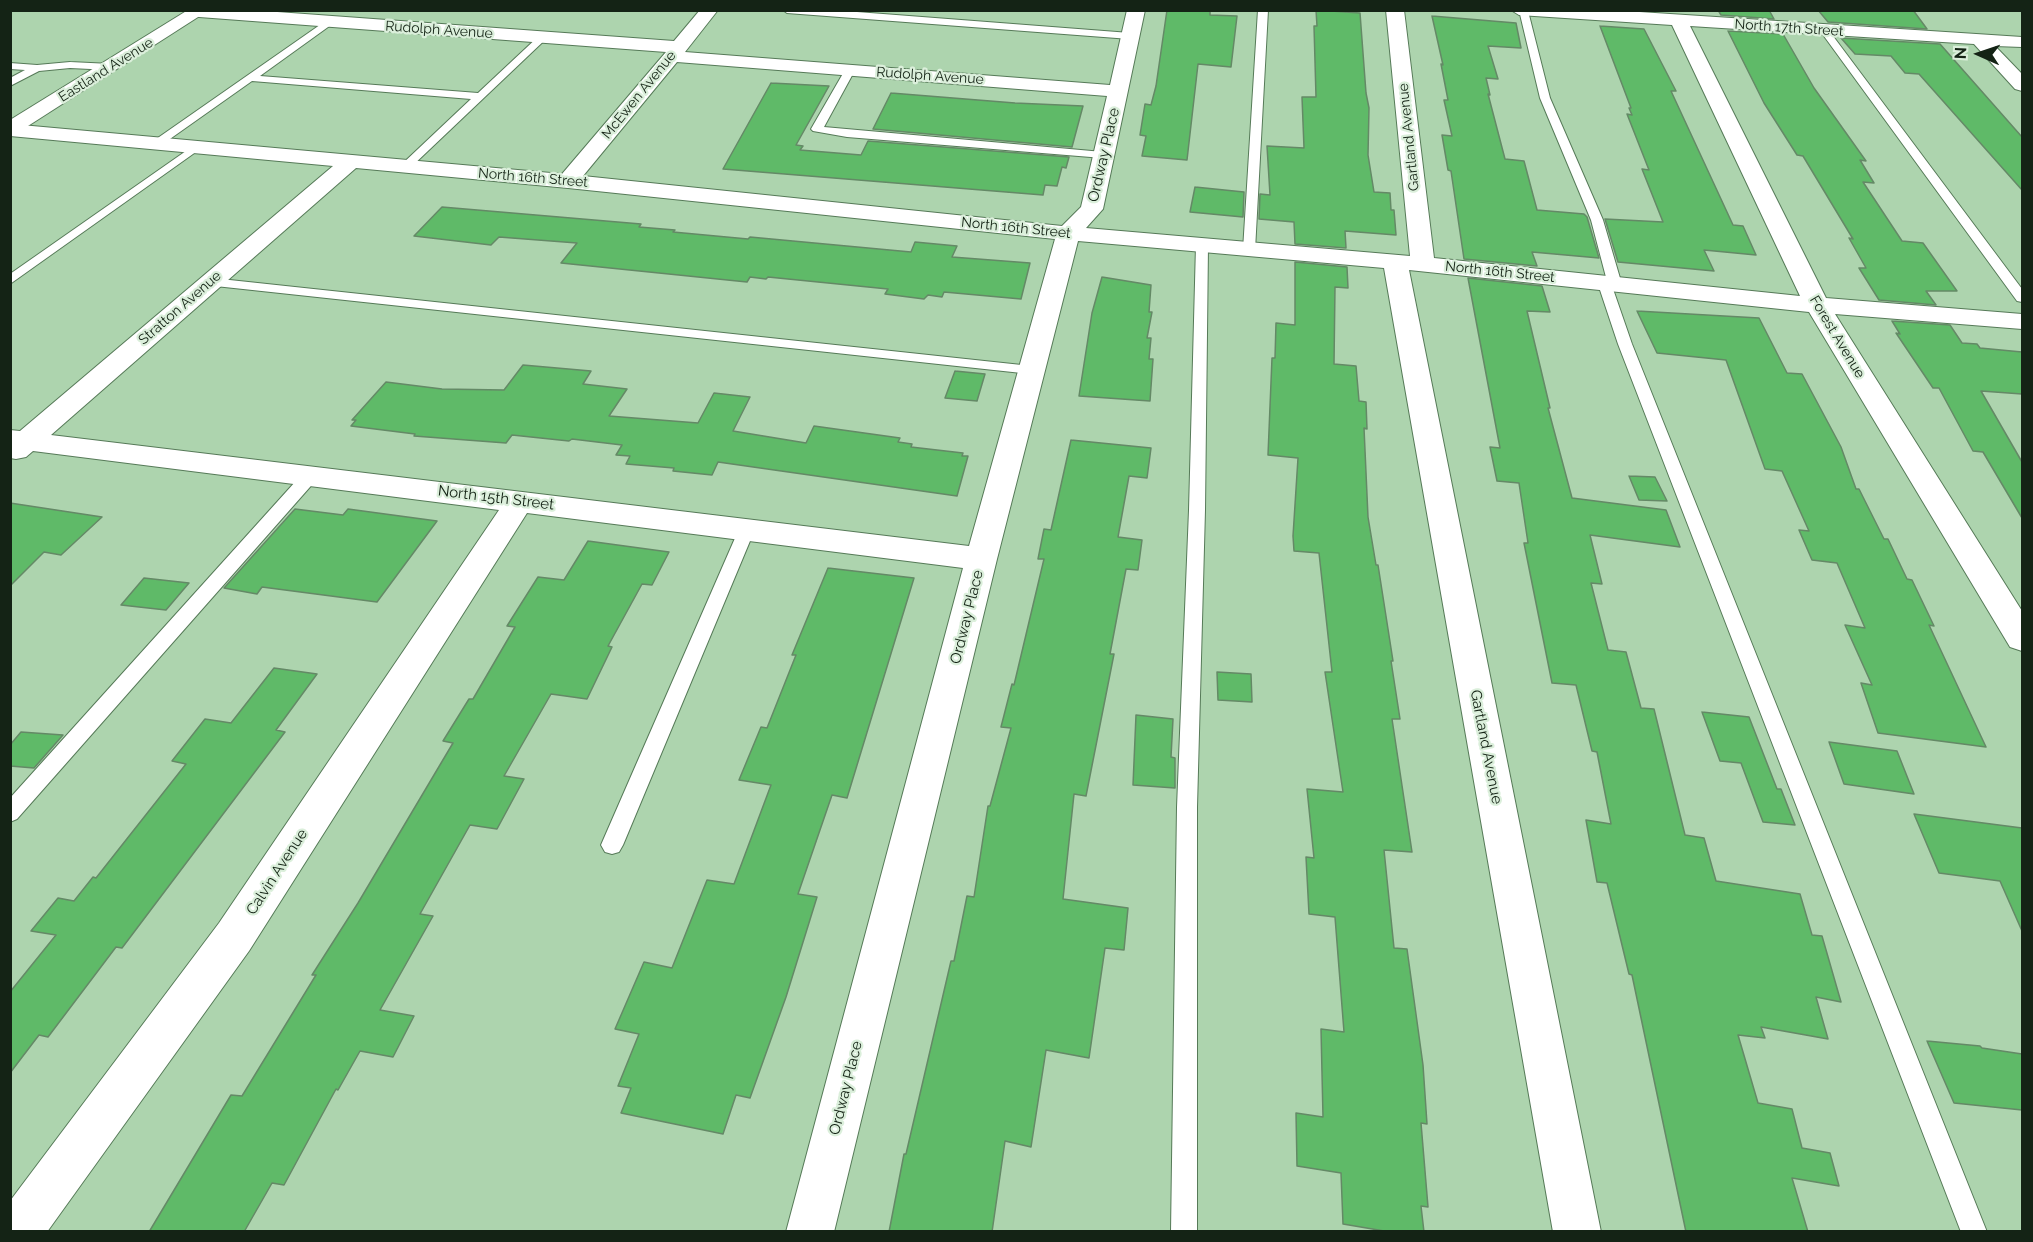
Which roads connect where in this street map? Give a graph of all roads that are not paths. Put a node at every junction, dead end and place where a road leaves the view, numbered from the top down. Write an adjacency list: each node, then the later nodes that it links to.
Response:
1 (710, 10): 18 (street, McEwen Avenue)
2 (787, 10): 14 (lane)
3 (1136, 10): 14 (street, Ordway Place)
4 (1263, 10): 37 (lane)
5 (1395, 10): 38 (street, Gartland Avenue)
6 (1848, 10): 13 (street)
7 (200, 11): 11 (street, Rudolph Avenue); 20 (street, Eastland Avenue)
8 (1521, 11): 9 (street, North 17th Street); 41 (lane)
9 (1531, 11): 10 (street, North 17th Street)
10 (1688, 18): 12 (street, North 17th Street); 43 (street, Forest Avenue)
11 (330, 22): 15 (street, Rudolph Avenue); 23 (lane)
12 (1824, 30): 13 (street, North 17th Street); 42 (lane)
13 (1866, 32): 16 (street, North 17th Street)
14 (1130, 36): 26 (street, Ordway Place)
15 (543, 37): 18 (street, Rudolph Avenue); 27 (lane)
16 (1979, 39): 17 (street, North 17th Street); 25 (street)
17 (2022, 42)
18 (675, 52): 22 (street, Rudolph Avenue); 34 (street, McEwen Avenue)
19 (10, 66): 21 (lane)
20 (111, 67): 21 (lane); 28 (street, Eastland Avenue)
21 (37, 68): 24 (lane)
22 (850, 70): 26 (street, Rudolph Avenue); 31 (lane)
23 (250, 78): 27 (lane); 29 (lane)
24 (10, 83)
25 (2022, 85)
26 (1118, 91): 31 (street, Ordway Place)
27 (480, 96): 33 (lane)
28 (10, 130): 29 (street, North 16th Street)
29 (156, 144): 30 (street, North 16th Street)
30 (196, 147): 32 (street, North 16th Street); 39 (lane)
31 (1103, 155): 35 (street, Ordway Place)
32 (350, 162): 33 (street, North 16th Street); 40 (street, Stratton Avenue)
33 (406, 166): 34 (street, North 16th Street)
34 (568, 181): 35 (street, North 16th Street)
35 (1068, 233): 36 (street, North 16th Street); 45 (street, Ordway Place)
36 (1202, 245): 37 (street, North 16th Street); 56 (lane)
37 (1249, 250): 38 (street, North 16th Street)
38 (1409, 263): 41 (street, North 16th Street); 57 (street, Gartland Avenue)
39 (10, 280)
40 (211, 282): 45 (lane); 46 (street, Stratton Avenue)
41 (1610, 284): 43 (street, North 16th Street); 58 (lane)
42 (2022, 298)
43 (1817, 304): 44 (street, North 16th Street); 51 (street, Forest Avenue)
44 (2022, 321)
45 (1031, 370): 50 (street, Ordway Place)
46 (16, 445): 47 (street, North 15th Street)
47 (311, 476): 48 (street, North 15th Street); 52 (lane)
48 (520, 501): 49 (street, North 15th Street); 54 (street, Calvin Avenue)
49 (747, 529): 50 (street, North 15th Street); 53 (lane)
50 (981, 559): 55 (street, Ordway Place)
51 (2022, 639)
52 (10, 813)
53 (612, 845)
54 (17, 1232)
55 (810, 1232)
56 (1184, 1232)
57 (1577, 1232)
58 (1974, 1232)

